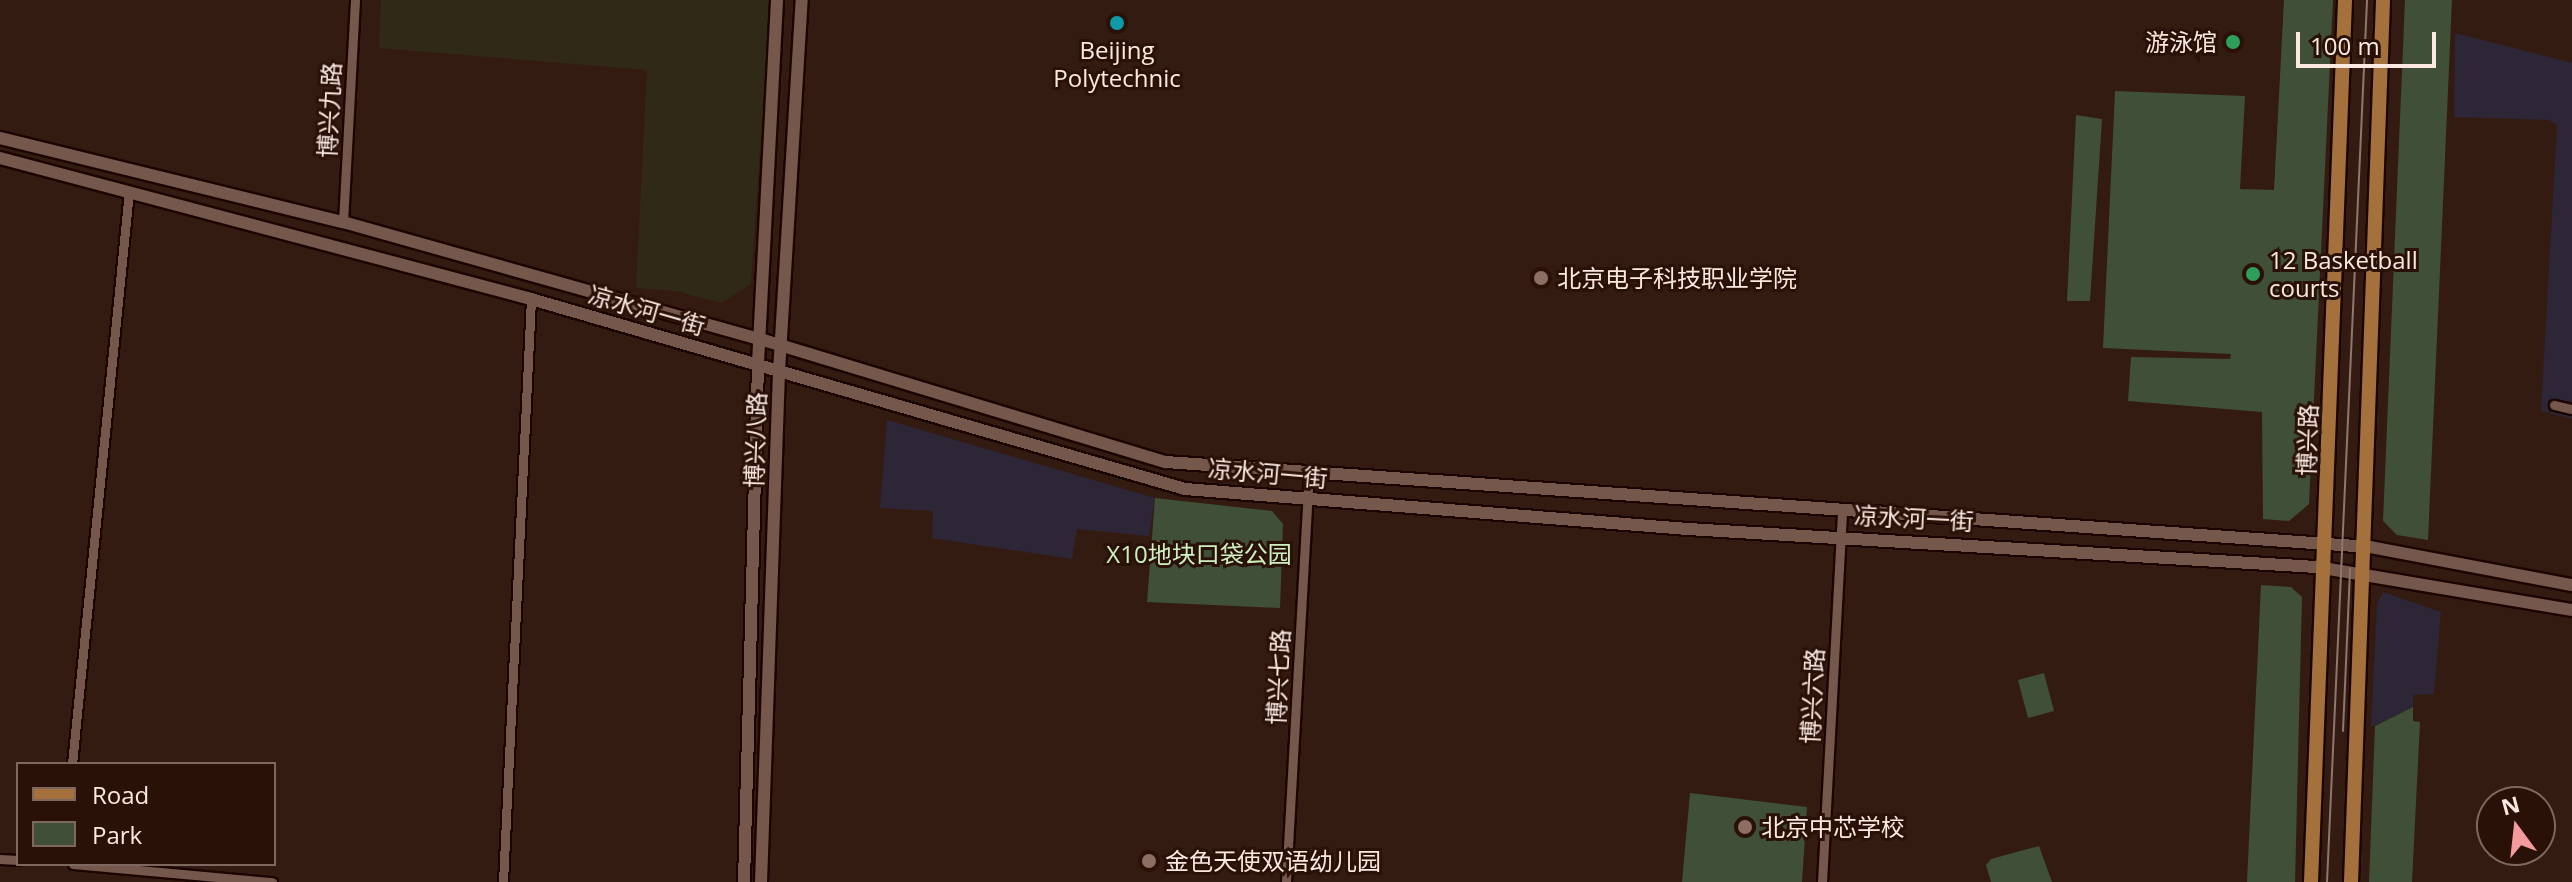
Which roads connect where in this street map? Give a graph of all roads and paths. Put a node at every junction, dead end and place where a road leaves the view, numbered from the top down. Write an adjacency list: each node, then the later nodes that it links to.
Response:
1 (355, 0): 9 (street, 博兴九路)
2 (777, 0): 11 (main road, 博兴八路)
3 (802, 0): 12 (main road, 博兴八路)
4 (2345, 0): 23 (main road, 博兴路)
5 (2383, 0): 24 (main road)
6 (0, 138): 9 (main road, 凉水河一街)
7 (0, 158): 8 (main road, 凉水河一街)
8 (129, 191): 10 (main road, 凉水河一街); 29 (street)
9 (343, 222): 11 (main road, 凉水河一街)
10 (531, 299): 13 (main road, 凉水河一街); 32 (street)
11 (760, 339): 12 (main road, 凉水河一街); 13 (main road, 博兴八路)
12 (781, 345): 14 (main road, 博兴八路); 17 (main road, 凉水河一街)
13 (758, 363): 14 (main road, 凉水河一街); 33 (main road, 博兴八路)
14 (779, 371): 19 (main road, 凉水河一街); 34 (main road, 博兴八路)
15 (2554, 405): 16 (street)
16 (2572, 409)
17 (1261, 469): 18 (main road, 凉水河一街); 19 (main road)
18 (1309, 475): 20 (street, 博兴七路); 21 (main road, 凉水河一街)
19 (1257, 495): 20 (main road, 凉水河一街)
20 (1308, 499): 22 (main road, 凉水河一街); 35 (street, 博兴七路)
21 (1842, 511): 22 (street, 博兴六路); 23 (main road, 凉水河一街)
22 (1841, 536): 25 (main road, 凉水河一街); 36 (street, 博兴六路)
23 (2325, 544): 24 (main road, 凉水河一街); 25 (main road, 博兴路)
24 (2360, 547): 26 (main road); 27 (main road, 凉水河一街)
25 (2323, 567): 26 (main road, 凉水河一街); 37 (main road, 博兴路)
26 (2360, 571): 28 (main road, 凉水河一街); 38 (main road)
27 (2572, 585)
28 (2572, 610)
29 (72, 762)
30 (95, 866): 31 (street)
31 (272, 882)
32 (503, 882)
33 (744, 882)
34 (761, 882)
35 (1286, 882)
36 (1822, 882)
37 (2311, 882)
38 (2351, 882)

